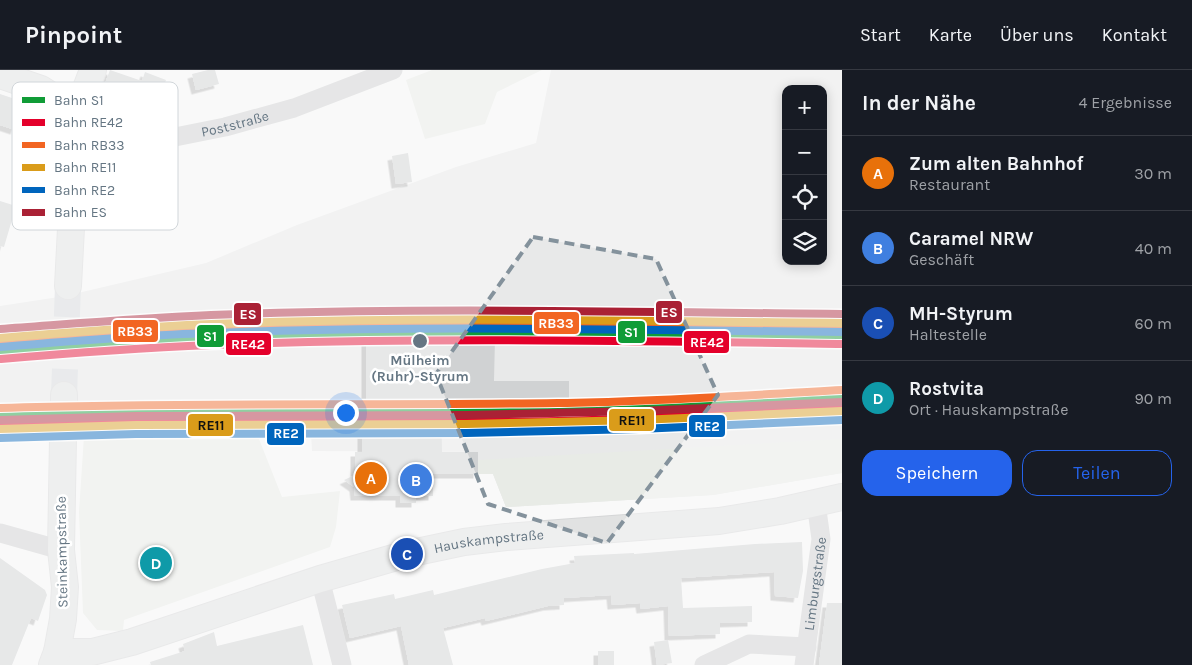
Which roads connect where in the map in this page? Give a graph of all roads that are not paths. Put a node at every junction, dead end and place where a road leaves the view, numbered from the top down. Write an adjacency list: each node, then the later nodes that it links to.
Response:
1 (93, 70): 5 (street)
2 (393, 70): 6 (street, Poststraße)
3 (0, 75): 4 (street)
4 (20, 82)
5 (88, 82)
6 (178, 137)
7 (71, 230): 8 (street)
8 (68, 286)
9 (63, 438): 13 (street, Steinkampstraße)
10 (842, 497): 11 (street, Hauskampstraße)
11 (816, 503): 14 (street, Hauskampstraße); 15 (street, Limburgstraße)
12 (0, 533): 13 (street)
13 (61, 550): 16 (street, Steinkampstraße)
14 (320, 579): 16 (street, Hauskampstraße); 17 (street)
15 (806, 656): 18 (street)
16 (54, 658)
17 (342, 665)
18 (704, 665)

